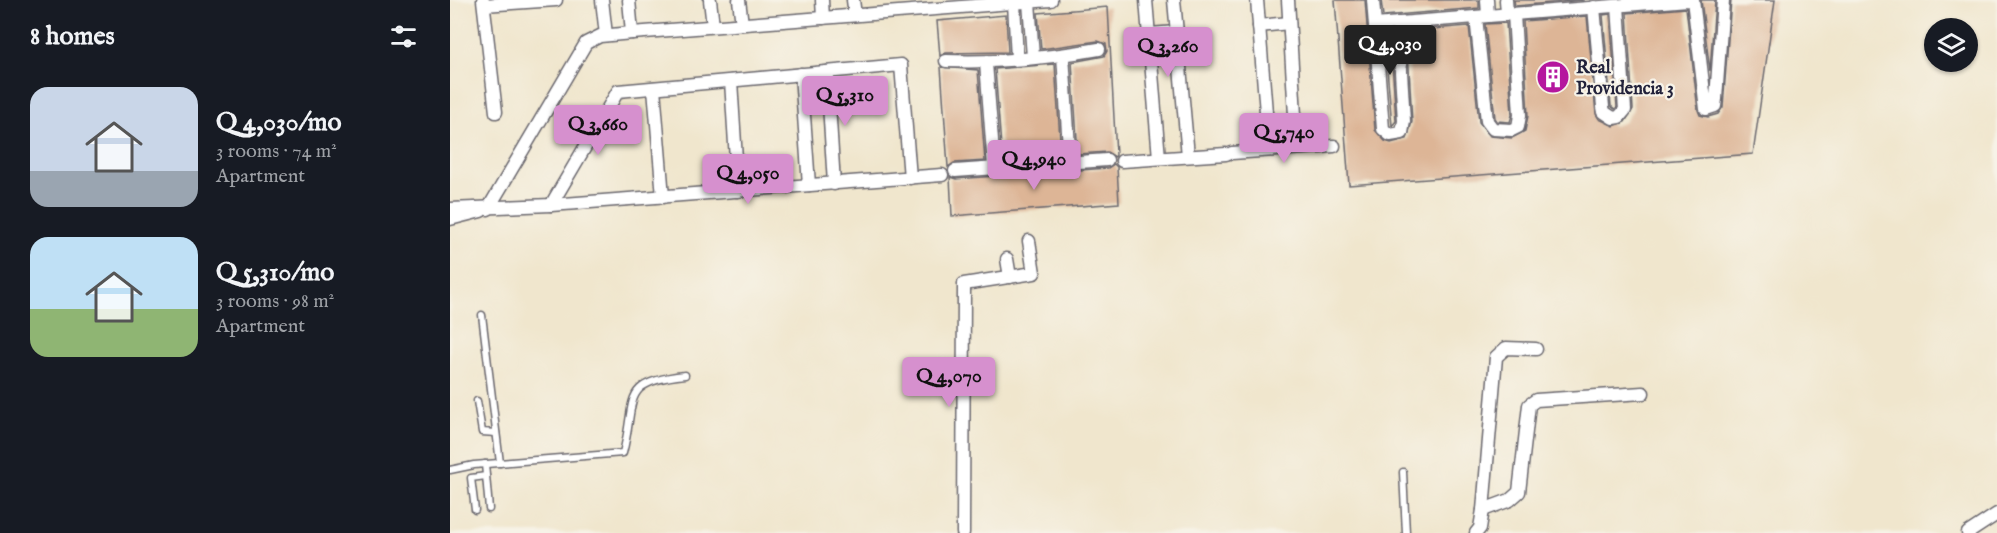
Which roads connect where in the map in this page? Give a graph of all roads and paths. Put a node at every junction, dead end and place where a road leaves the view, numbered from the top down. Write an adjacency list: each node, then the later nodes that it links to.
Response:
1 (556, 0): 20 (street)
2 (602, 0): 37 (street)
3 (628, 0): 35 (street)
4 (710, 0): 32 (street)
5 (739, 0): 30 (street)
6 (822, 0): 27 (street)
7 (853, 0): 25 (street)
8 (1051, 0): 19 (street)
9 (1146, 0): 36 (street)
10 (1174, 0): 34 (street)
11 (1257, 0): 33 (street)
12 (1288, 0): 28 (street)
13 (1372, 0): 31 (street)
14 (1487, 0): 26 (street)
15 (1506, 0): 24 (street)
16 (1688, 0): 22 (street)
17 (1693, 0): 18 (street)
18 (1723, 0)
19 (1029, 2): 21 (street); 40 (street)
20 (484, 3): 48 (street)
21 (1014, 3): 25 (street); 41 (street)
22 (1618, 6): 23 (street); 23 (street)
23 (1594, 8): 24 (street)
24 (1510, 14): 26 (street); 26 (street)
25 (855, 15): 27 (street)
26 (1482, 16): 29 (street)
27 (823, 18): 30 (street)
28 (1289, 23): 33 (street); 50 (street)
29 (1398, 23): 31 (street); 31 (street)
30 (742, 24): 32 (street)
31 (1375, 25)
32 (713, 26): 35 (street)
33 (1258, 26): 51 (street)
34 (1177, 32): 36 (street); 52 (street)
35 (632, 33): 37 (street)
36 (1149, 34): 53 (street)
37 (606, 35): 67 (street)
38 (1099, 49): 39 (street)
39 (1064, 56): 40 (street); 56 (street)
40 (1033, 57): 41 (street)
41 (1017, 59): 43 (street)
42 (946, 61): 43 (street)
43 (986, 63): 57 (street)
44 (827, 72): 45 (street); 60 (street); 61 (street)
45 (801, 74): 46 (street); 62 (street)
46 (731, 81): 47 (street); 63 (street)
47 (654, 88): 64 (street); 65 (street)
48 (496, 112)
49 (1334, 146): 50 (street)
50 (1297, 148): 51 (street)
51 (1269, 150): 52 (street)
52 (1188, 156): 53 (street)
53 (1159, 159): 55 (street)
54 (1107, 160): 56 (street)
55 (1122, 161)
56 (1070, 163): 57 (street)
57 (994, 167): 58 (street)
58 (955, 171)
59 (942, 175): 60 (street)
60 (910, 178): 61 (street)
61 (834, 184): 62 (street)
62 (809, 185): 63 (street)
63 (738, 191): 64 (street)
64 (663, 197): 65 (street)
65 (551, 206): 67 (street)
66 (450, 209): 67 (street)
67 (488, 209): 68 (street)
68 (450, 219)
69 (1029, 241): 71 (street)
70 (1007, 258): 71 (street)
71 (1010, 277): 87 (street)
72 (482, 315): 77 (lane)
73 (1536, 349): 85 (street)
74 (685, 375): 78 (lane)
75 (1643, 393): 85 (street)
76 (477, 401): 77 (lane)
77 (496, 433): 78 (lane)
78 (500, 463): 79 (lane)
79 (484, 464): 80 (lane); 82 (lane)
80 (450, 470)
81 (1403, 472): 88 (lane)
82 (486, 476): 83 (lane); 84 (lane)
83 (489, 509)
84 (475, 510)
85 (1483, 510): 89 (street)
86 (1997, 514): 90 (street)
87 (963, 533)
88 (1406, 533)
89 (1476, 533)
90 (1968, 533)

